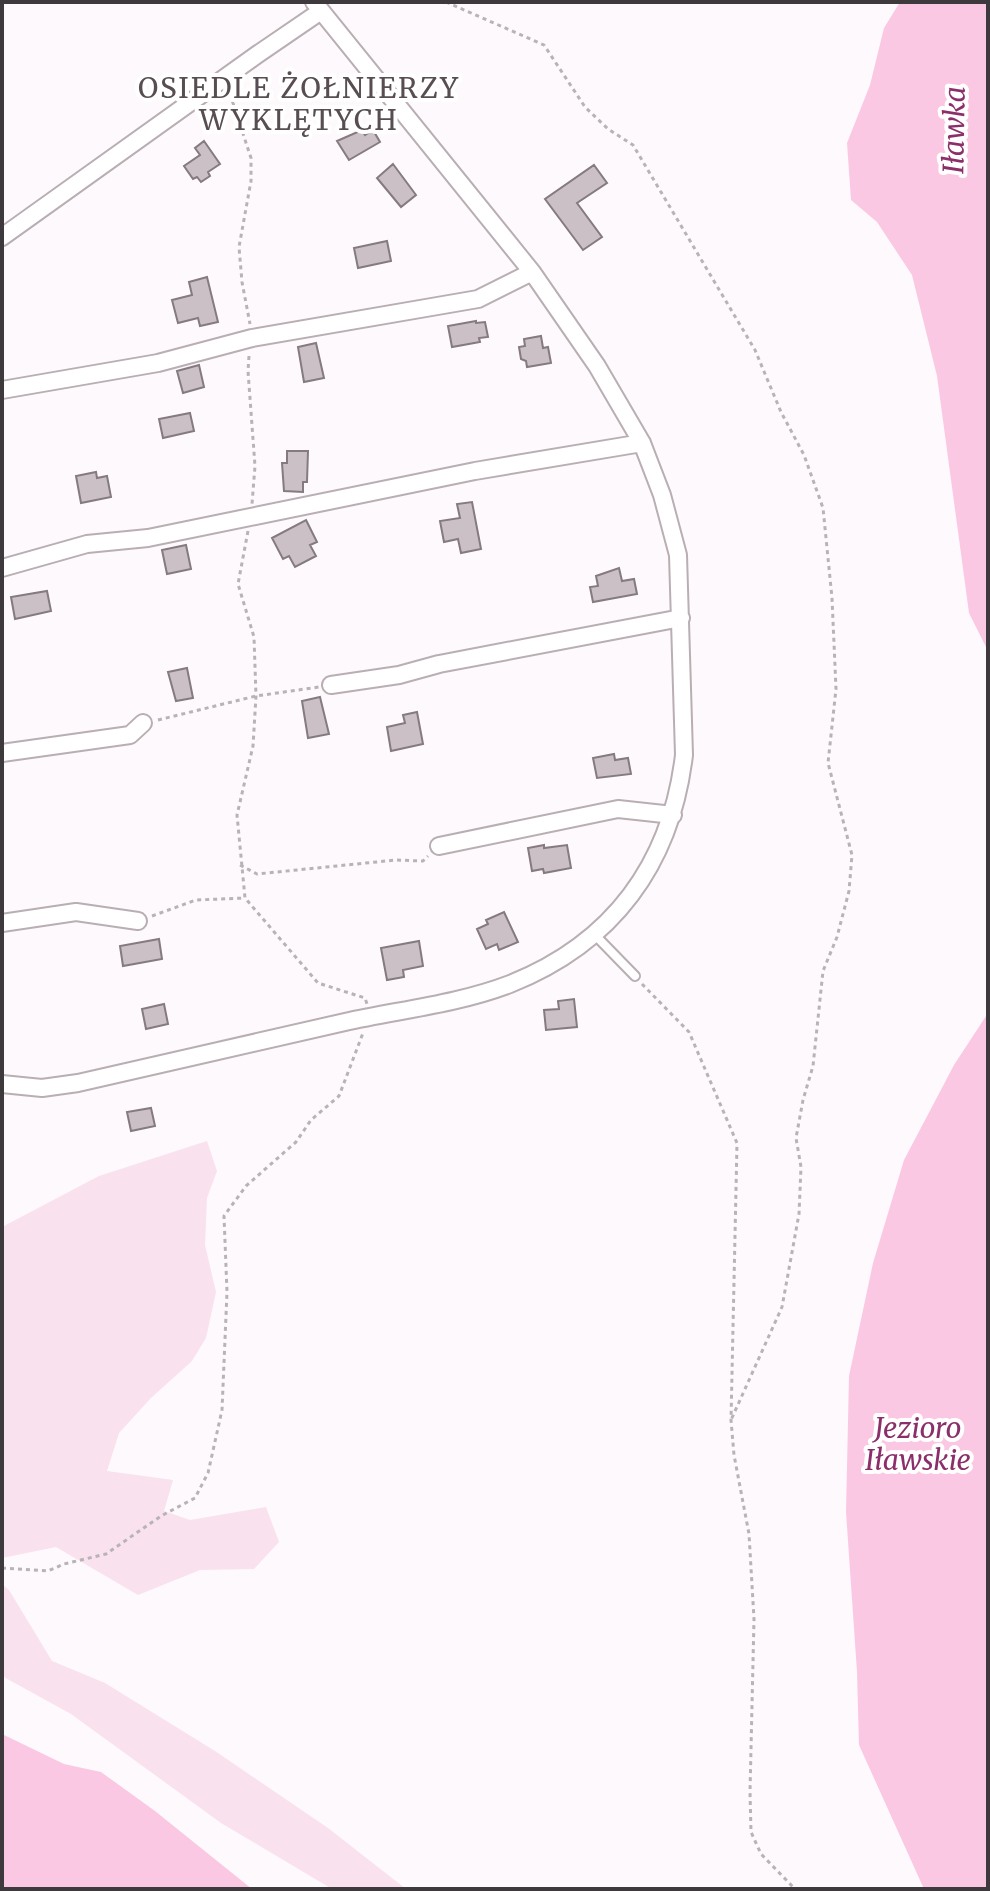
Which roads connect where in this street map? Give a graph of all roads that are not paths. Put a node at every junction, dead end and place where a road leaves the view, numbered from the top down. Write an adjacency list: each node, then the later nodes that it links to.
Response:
1 (318, 6): 2 (street); 3 (street)
2 (2, 237)
3 (532, 272): 4 (street); 5 (street)
4 (2, 390)
5 (642, 443): 6 (street); 7 (street)
6 (2, 568)
7 (681, 618): 8 (street); 11 (street)
8 (331, 685)
9 (143, 723): 10 (street)
10 (2, 753)
11 (673, 815): 12 (street); 15 (street)
12 (439, 846)
13 (138, 921): 14 (street)
14 (2, 923)
15 (595, 935): 16 (lane); 17 (street)
16 (635, 976)
17 (2, 1084)

